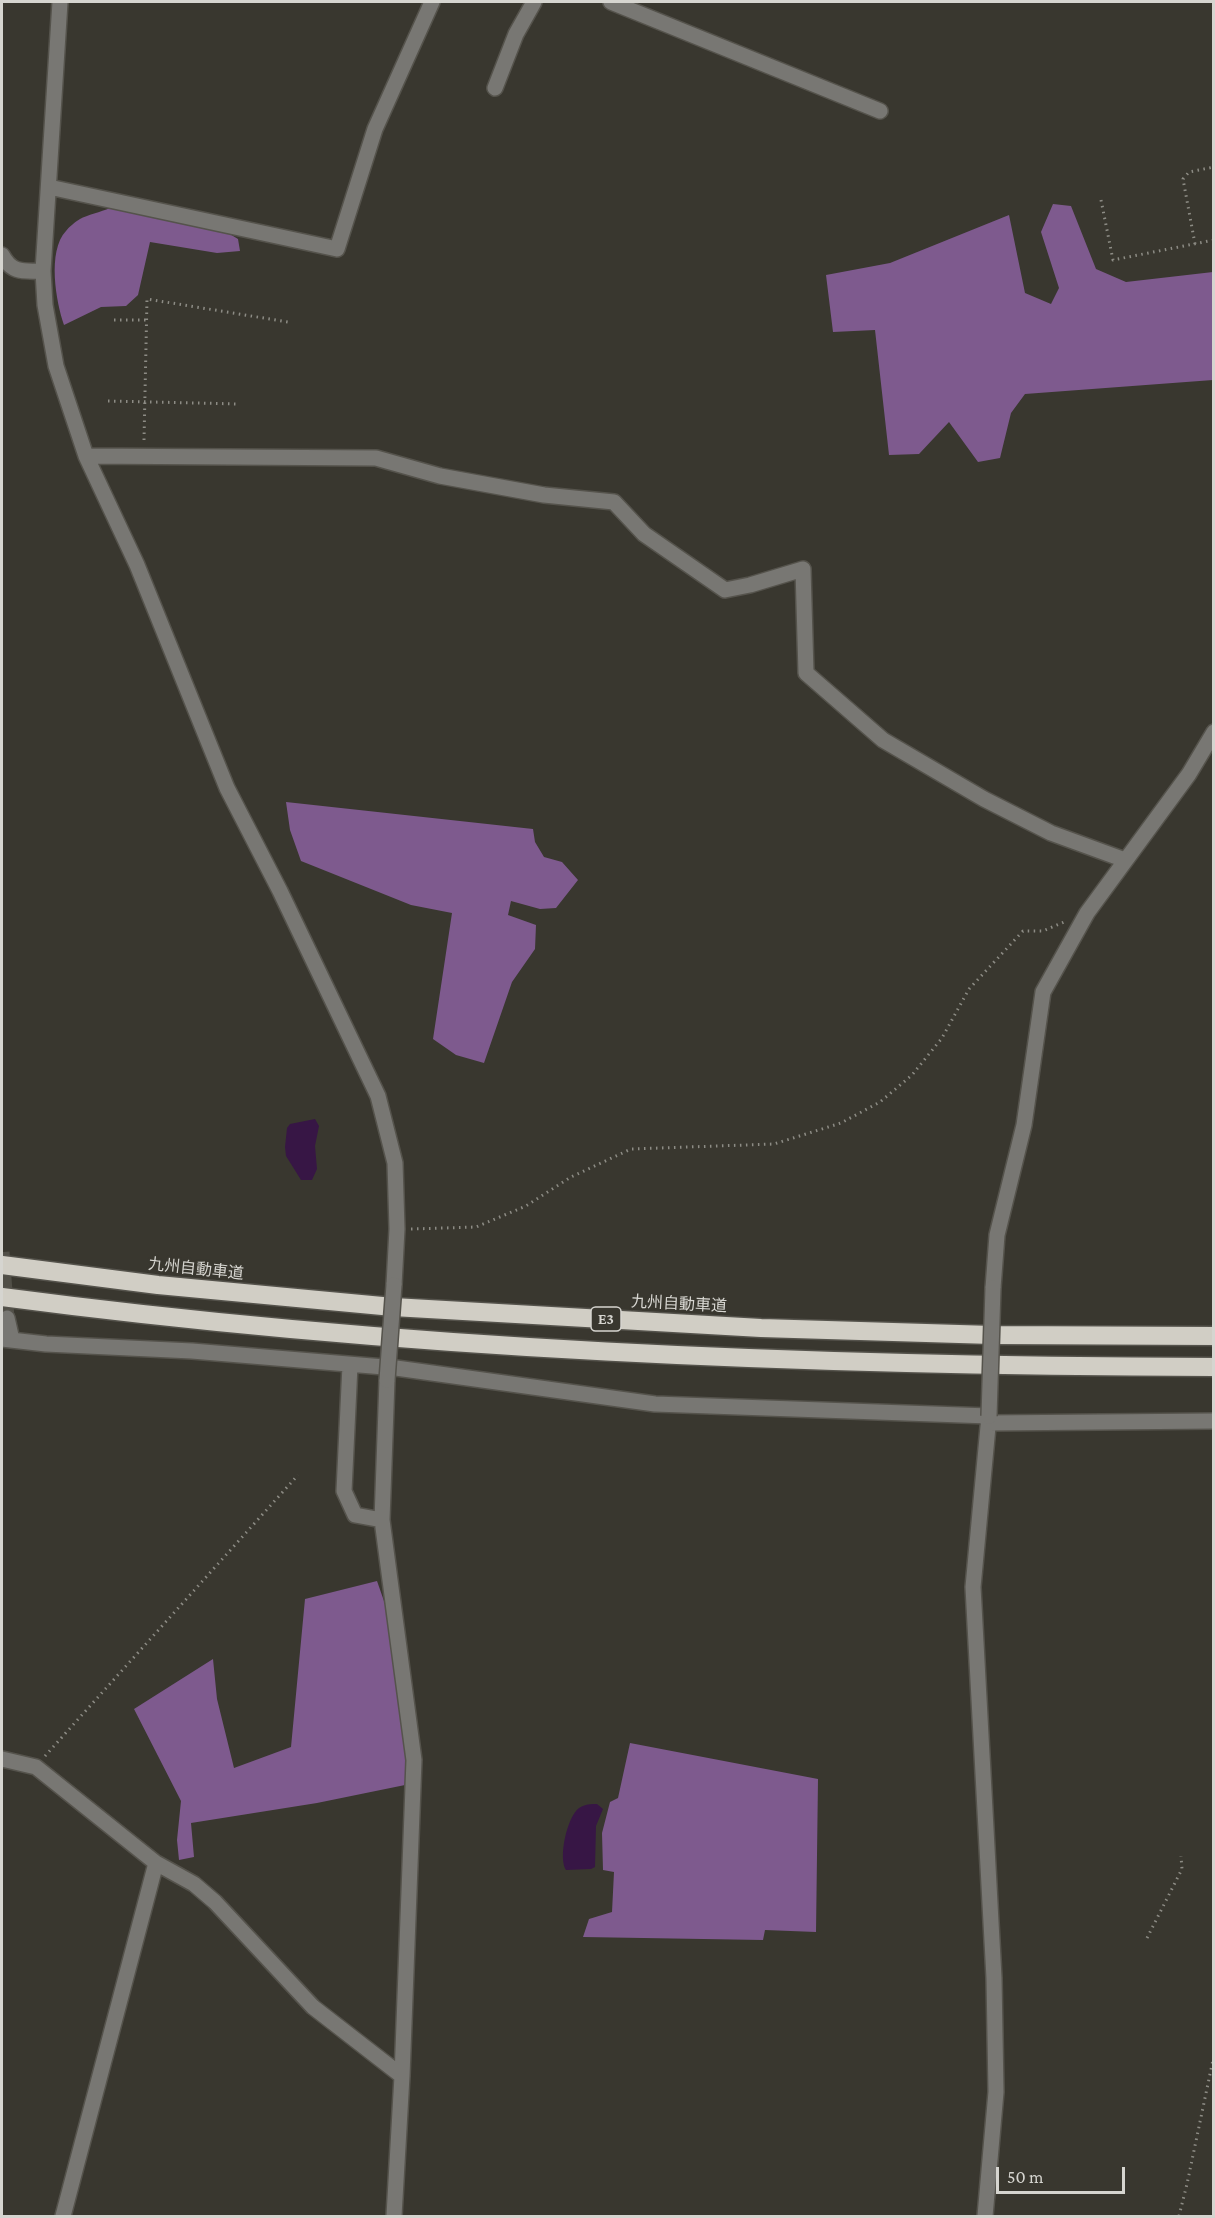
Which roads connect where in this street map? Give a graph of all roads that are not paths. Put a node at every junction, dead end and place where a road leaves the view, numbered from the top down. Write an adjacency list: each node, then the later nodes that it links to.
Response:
1 (432, 2): 7 (street)
2 (534, 2): 5 (street)
3 (611, 2): 6 (street)
4 (60, 4): 7 (street)
5 (495, 88)
6 (880, 111)
7 (49, 187): 9 (street)
8 (3, 263): 9 (street)
9 (43, 270): 10 (street)
10 (86, 456): 12 (street); 22 (street, bridge)
11 (1214, 732): 12 (street)
12 (1125, 860): 20 (street, bridge)
13 (2, 1265): 16 (highway, 九州自動車道 / E3)
14 (2, 1297): 19 (highway, E3)
15 (7, 1318): 17 (street)
16 (1214, 1336)
17 (7, 1340): 18 (street)
18 (350, 1365): 20 (street); 22 (street)
19 (1214, 1367)
20 (989, 1420): 21 (street); 28 (street)
21 (1214, 1421)
22 (382, 1520): 25 (street)
23 (2, 1759): 24 (street)
24 (156, 1863): 25 (street); 26 (street)
25 (402, 2076): 27 (street)
26 (63, 2217)
27 (394, 2217)
28 (985, 2217)

